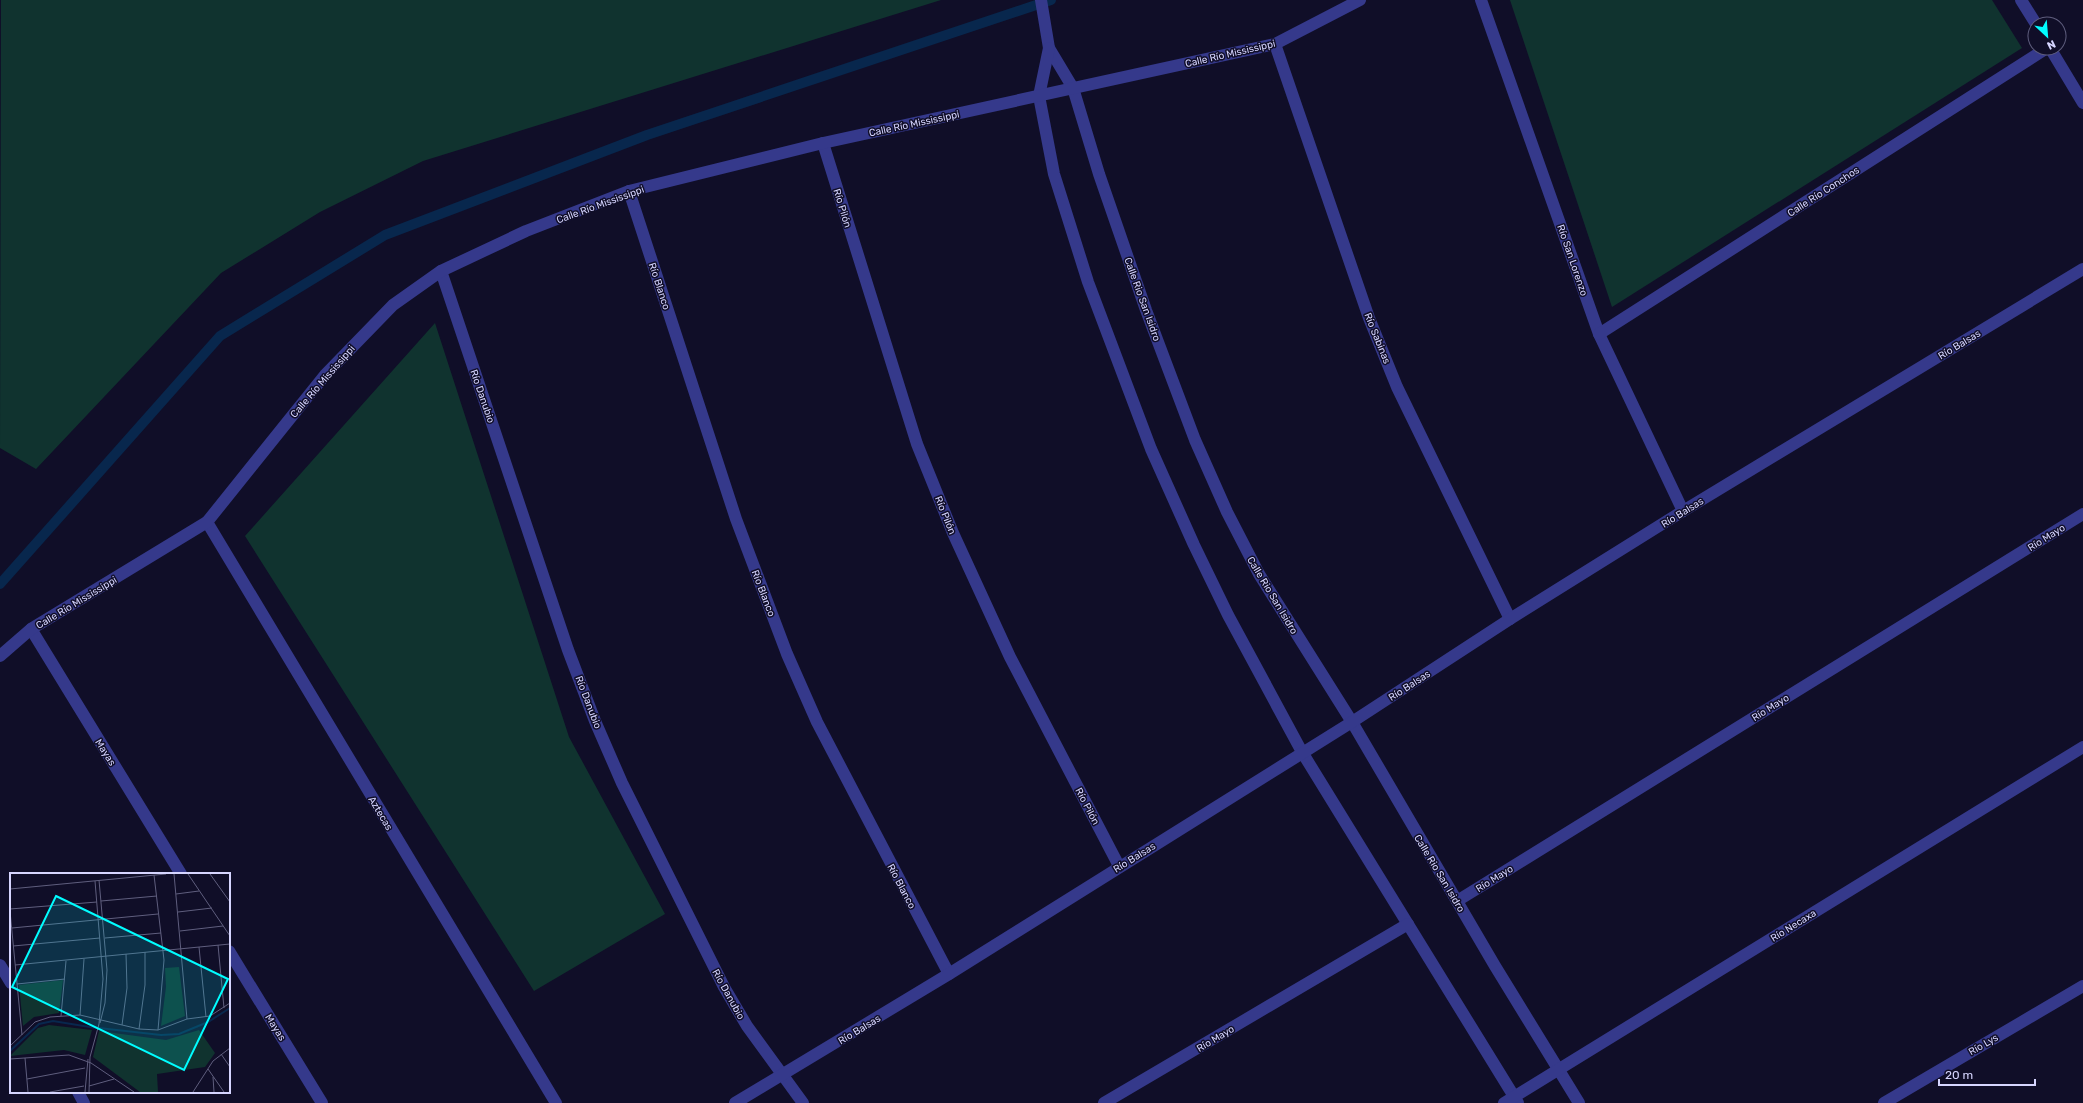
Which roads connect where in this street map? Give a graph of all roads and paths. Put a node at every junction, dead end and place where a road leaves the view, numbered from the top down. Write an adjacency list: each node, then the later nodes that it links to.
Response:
1 (1040, 0): 7 (street, Calle Rio San Isidro)
2 (1360, 0): 6 (street, Calle Río Mississippi)
3 (1482, 0): 17 (street, Río San Lorenzo)
4 (2021, 0): 5 (street)
5 (2031, 16)
6 (1275, 44): 10 (street, Calle Río Mississippi); 21 (street, Río Sabinas)
7 (1049, 48): 10 (street, Calle Rio San Isidro); 11 (street, Calle Rio San Isidro)
8 (2035, 56): 17 (street, Calle Río Conchos)
9 (2053, 56): 12 (street)
10 (1073, 88): 11 (street, Calle Río Mississippi); 24 (street, Calle Rio San Isidro)
11 (1039, 96): 13 (street, Calle Río Mississippi); 26 (street, Calle Rio San Isidro)
12 (2083, 103)
13 (823, 143): 14 (street, Calle Río Mississippi); 27 (street, Río Pilón)
14 (629, 191): 16 (street, Calle Río Mississippi); 33 (street, Río Blanco)
15 (2083, 269): 18 (street, Río Balsas)
16 (441, 271): 20 (street, Calle Río Mississippi); 37 (street, Río Danubio)
17 (1599, 334): 18 (street, Río San Lorenzo)
18 (1684, 511): 21 (street, Río Balsas)
19 (2083, 514): 29 (street, Río Mayo)
20 (207, 522): 22 (street, Calle Río Mississippi); 42 (street, Aztecas)
21 (1510, 619): 24 (street, Río Balsas)
22 (31, 629): 23 (street, Calle Río Mississippi); 28 (street, Mayas)
23 (0, 656)
24 (1352, 722): 26 (street, Río Balsas); 29 (street, Calle Rio San Isidro)
25 (2083, 747): 36 (street, Río Necaxa)
26 (1302, 752): 27 (street, Río Balsas); 30 (street, Calle Rio San Isidro)
27 (1119, 866): 33 (street, Río Balsas)
28 (180, 873)
29 (1457, 901): 36 (street, Calle Rio San Isidro)
30 (1408, 924): 39 (street, Calle Rio San Isidro); 45 (street, Río Mayo)
31 (230, 953): 41 (street, Mayas)
32 (0, 965): 34 (street)
33 (949, 974): 37 (street, Río Balsas)
34 (10, 981)
35 (2083, 986): 47 (street, Río Lys)
36 (1559, 1070): 39 (street, Río Necaxa); 46 (street, Calle Rio San Isidro)
37 (782, 1076): 43 (street, Río Balsas); 44 (street, Río Danubio)
38 (79, 1093): 40 (street)
39 (1512, 1101)
40 (84, 1103)
41 (322, 1103)
42 (556, 1103)
43 (735, 1103)
44 (803, 1103)
45 (1104, 1103)
46 (1579, 1103)
47 (1884, 1103)

